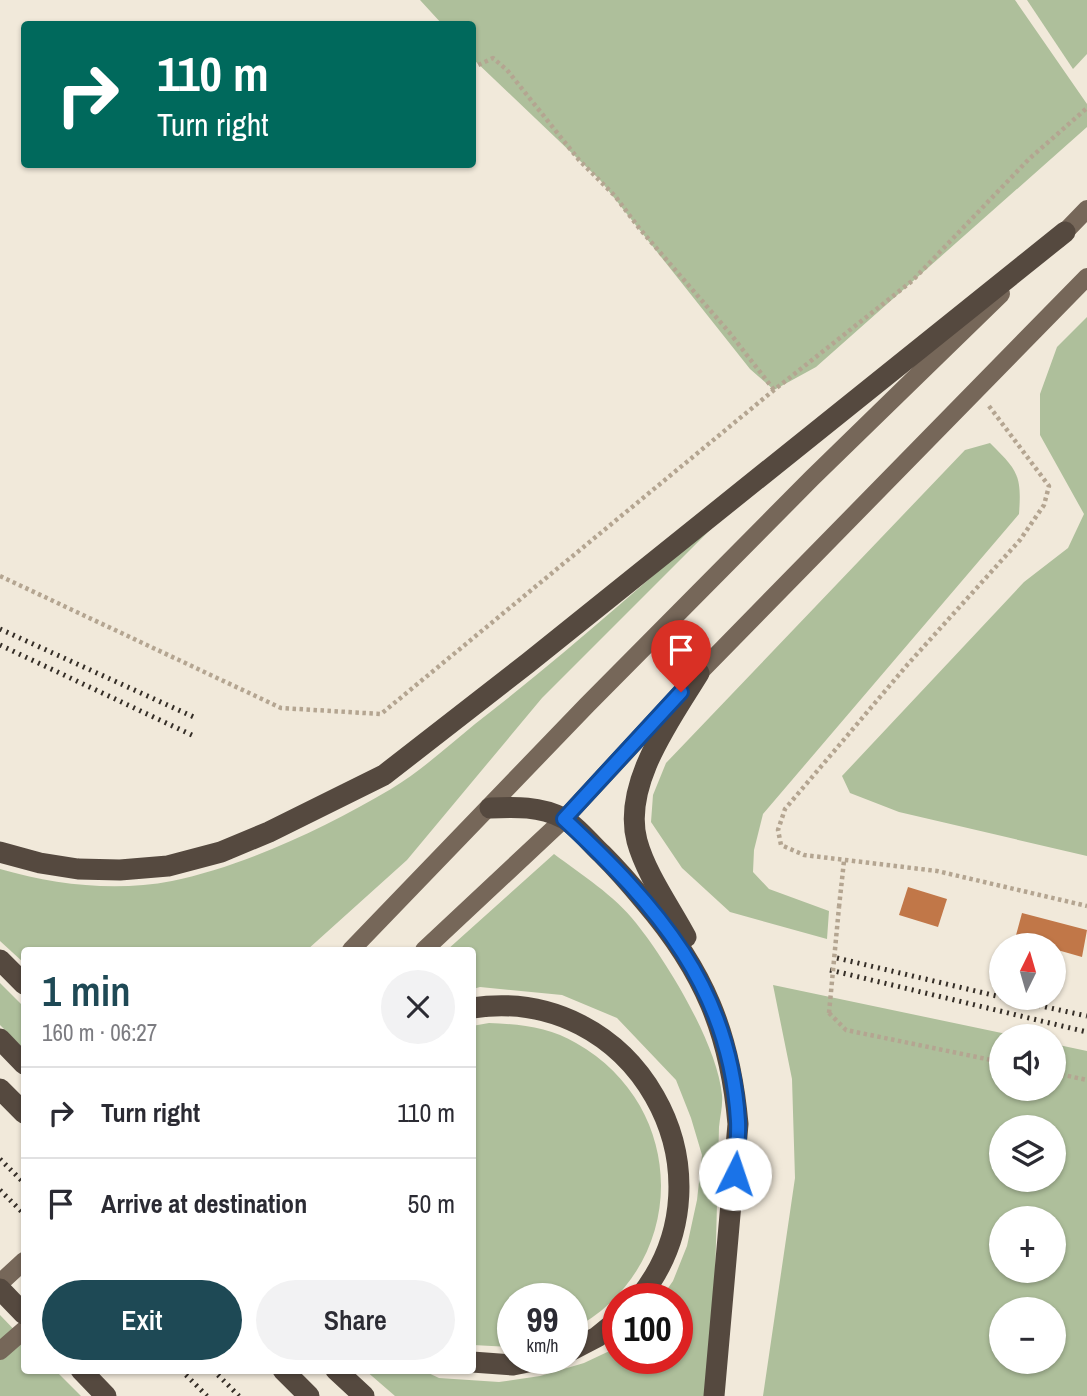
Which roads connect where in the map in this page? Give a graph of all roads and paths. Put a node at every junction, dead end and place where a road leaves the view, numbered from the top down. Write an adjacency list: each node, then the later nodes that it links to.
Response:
1 (476, 66): 6 (path)
2 (1087, 108): 6 (path)
3 (1087, 209): 4 (main road)
4 (1065, 232): 10 (main road); 12 (highway)
5 (1082, 283): 7 (main road)
6 (774, 390): 8 (path)
7 (977, 391): 9 (main road); 13 (path)
8 (0, 576)
9 (699, 673): 11 (main road); 19 (highway)
10 (490, 808): 11 (highway); 15 (main road)
11 (564, 819): 16 (main road); 19 (highway)
12 (0, 852)
13 (844, 861): 14 (path); 22 (path, bridge)
14 (1087, 906)
15 (354, 947)
16 (427, 947)
17 (0, 960): 18 (highway)
18 (21, 981)
19 (708, 998): 43 (highway)
20 (476, 1007): 30 (highway)
21 (0, 1039): 23 (highway)
22 (989, 1060)
23 (21, 1061)
24 (1066, 1076): 25 (path)
25 (1087, 1080)
26 (0, 1089): 27 (highway)
27 (21, 1110)
28 (21, 1264): 29 (main road)
29 (0, 1283)
30 (650, 1283)
31 (0, 1289): 32 (highway)
32 (21, 1311)
33 (21, 1333): 34 (main road)
34 (0, 1351)
35 (476, 1363): 36 (highway)
36 (497, 1364)
37 (85, 1374): 40 (highway)
38 (287, 1374): 41 (highway)
39 (340, 1374): 42 (highway)
40 (106, 1396)
41 (309, 1396)
42 (364, 1396)
43 (714, 1396)

